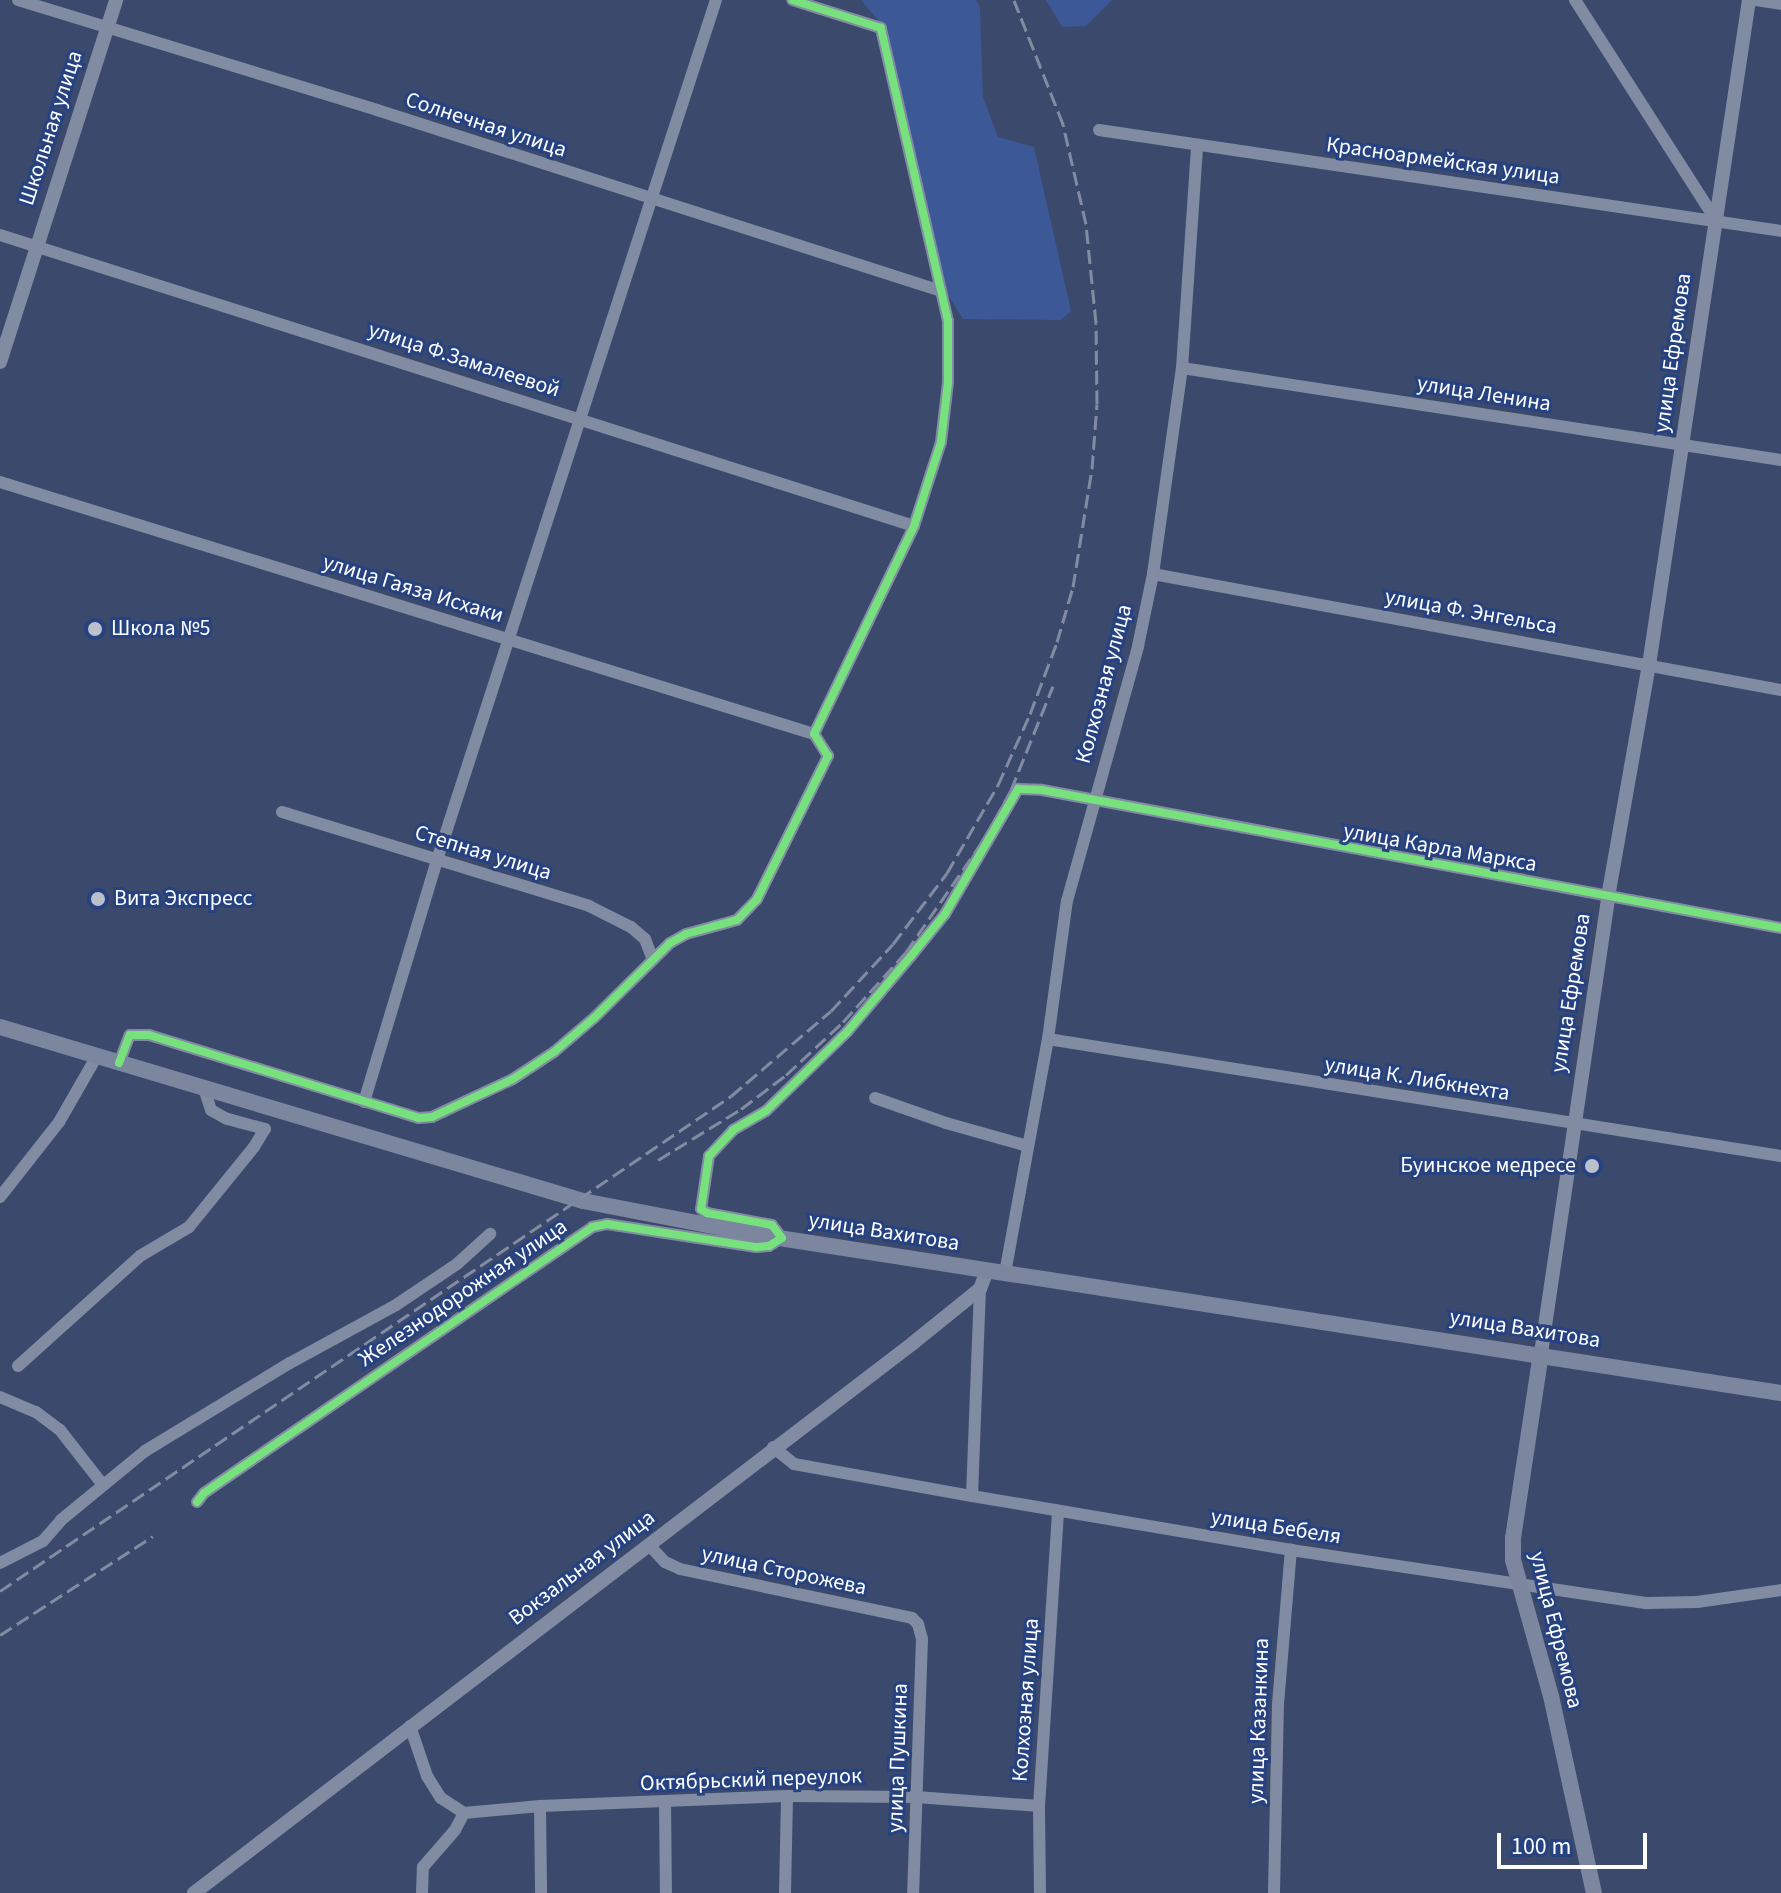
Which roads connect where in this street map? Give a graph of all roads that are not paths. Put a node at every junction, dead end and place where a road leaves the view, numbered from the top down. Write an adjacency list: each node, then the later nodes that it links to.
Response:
1 (18, 0): 9 (street, Солнечная улица)
2 (116, 0): 9 (street, Школьная улица)
3 (716, 0): 12 (street)
4 (792, 0): 17 (street)
5 (1575, 0): 13 (street)
6 (1749, 0): 13 (street, улица Ефремова)
7 (1756, 0): 8 (street)
8 (1781, 4)
9 (107, 27): 12 (street, Солнечная улица); 16 (street, Школьная улица)
10 (1099, 130): 11 (street, Красноармейская улица)
11 (1197, 147): 13 (street, Красноармейская улица); 19 (street, Колхозная улица)
12 (652, 200): 17 (street, Солнечная улица); 20 (street)
13 (1715, 219): 14 (street, Красноармейская улица); 21 (street, улица Ефремова)
14 (1781, 231)
15 (0, 235): 16 (street, улица Ф.Замалеевой)
16 (36, 245): 18 (street, Школьная улица); 20 (street, улица Ф.Замалеевой)
17 (941, 291): 24 (street)
18 (0, 362)
19 (1182, 368): 21 (street, улица Ленина); 25 (street, Колхозная улица)
20 (579, 418): 24 (street, улица Ф.Замалеевой); 26 (street)
21 (1682, 445): 22 (street, улица Ленина); 27 (street, улица Ефремова)
22 (1781, 460)
23 (0, 482): 26 (street, улица Гаяза Исхаки)
24 (914, 526): 29 (street)
25 (1153, 574): 27 (street, улица Ф. Энгельса); 30 (street, Колхозная улица)
26 (510, 641): 29 (street, улица Гаяза Исхаки); 32 (street)
27 (1649, 665): 28 (street, улица Ф. Энгельса); 33 (street, улица Ефремова)
28 (1781, 690)
29 (814, 734): 35 (street)
30 (1092, 802): 33 (street, улица Карла Маркса); 37 (street, Колхозная улица); 48 (street, улица Карла Маркса)
31 (282, 812): 32 (street, Степная улица)
32 (437, 860): 35 (street, Степная улица); 42 (street)
33 (1608, 897): 34 (street, улица Карла Маркса); 43 (street, улица Ефремова)
34 (1781, 928)
35 (653, 960): 42 (street)
36 (0, 1027): 38 (main road, улица Вахитова)
37 (1048, 1039): 43 (street, улица К. Либкнехта); 44 (street, Колхозная улица)
38 (97, 1056): 39 (main road, улица Вахитова); 46 (street)
39 (119, 1063): 40 (main road, улица Вахитова); 42 (street)
40 (204, 1088): 48 (main road, улица Вахитова); 53 (street)
41 (875, 1098): 44 (street)
42 (364, 1102)
43 (1574, 1124): 45 (street, улица К. Либкнехта); 52 (street, улица Ефремова)
44 (1028, 1146): 50 (street, Колхозная улица)
45 (1781, 1156)
46 (0, 1197)
47 (490, 1234): 57 (street)
48 (782, 1238): 49 (main road, улица Вахитова); 59 (street, Железнодорожная улица)
49 (987, 1271): 50 (main road, улица Вахитова); 51 (street)
50 (1005, 1273): 52 (main road, улица Вахитова)
51 (980, 1289): 56 (street, Вокзальная улица); 58 (street)
52 (1541, 1353): 54 (main road, улица Вахитова); 64 (main road, улица Ефремова)
53 (18, 1366)
54 (1781, 1393)
55 (0, 1397): 57 (street)
56 (773, 1447): 58 (street, улица Бебеля); 61 (street, Вокзальная улица)
57 (103, 1485): 63 (street)
58 (972, 1496): 60 (street, улица Бебеля)
59 (197, 1502)
60 (1058, 1511): 62 (street, улица Бебеля); 72 (street, Колхозная улица)
61 (649, 1545): 66 (street, улица Сторожева); 67 (street, Вокзальная улица)
62 (1291, 1550): 64 (street, улица Бебеля); 81 (street, улица Казанкина)
63 (0, 1563)
64 (1517, 1582): 65 (street, улица Бебеля); 82 (main road, улица Ефремова)
65 (1781, 1590)
66 (918, 1624): 69 (street, улица Пушкина)
67 (410, 1726): 73 (street); 74 (street, Вокзальная улица)
68 (787, 1796): 69 (street, Октябрьский переулок); 70 (street, Октябрьский переулок); 78 (street)
69 (916, 1797): 72 (street, Октябрьский переулок); 79 (street, улица Пушкина)
70 (665, 1802): 71 (street, Октябрьский переулок); 77 (street)
71 (540, 1806): 73 (street, Октябрьский переулок); 76 (street)
72 (1039, 1806): 80 (street, Колхозная улица)
73 (464, 1813): 75 (street)
74 (194, 1893)
75 (422, 1893)
76 (541, 1893)
77 (666, 1893)
78 (785, 1893)
79 (913, 1893)
80 (1040, 1893)
81 (1274, 1893)
82 (1594, 1893)

